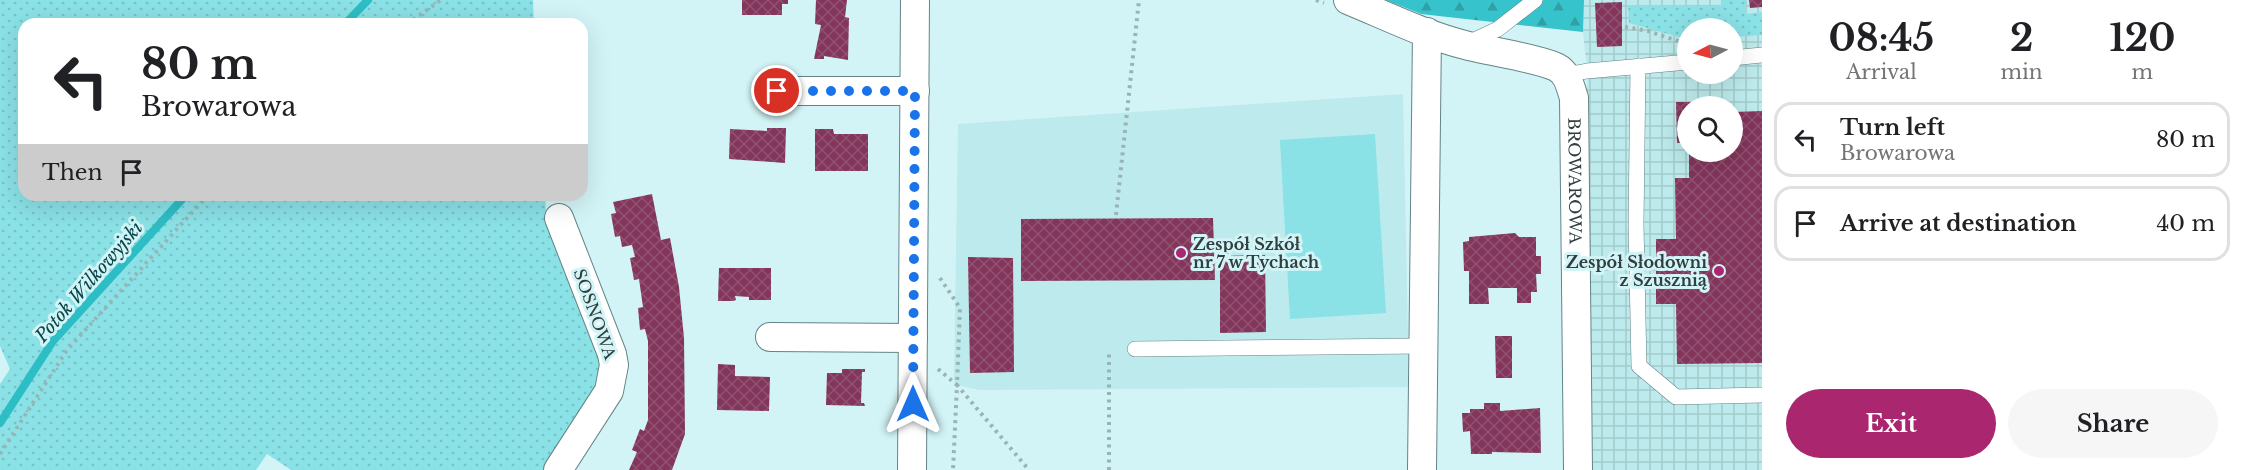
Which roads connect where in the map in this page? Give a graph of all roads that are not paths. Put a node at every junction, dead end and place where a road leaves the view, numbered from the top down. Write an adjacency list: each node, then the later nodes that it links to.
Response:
1 (915, 0): 12 (street)
2 (1348, 0): 4 (street)
3 (1535, 0): 5 (lane)
4 (1427, 32): 5 (street); 16 (street)
5 (1463, 45): 10 (street)
6 (1762, 55): 7 (lane)
7 (1743, 56)
8 (1677, 63): 9 (lane)
9 (1638, 66): 10 (lane); 18 (lane)
10 (1570, 87): 22 (street, BROWAROWA)
11 (777, 91): 12 (street)
12 (915, 91): 15 (street)
13 (559, 218): 19 (street, SOSNOWA)
14 (770, 337): 15 (street)
15 (913, 338): 20 (street)
16 (1422, 346): 17 (lane); 21 (street)
17 (1135, 349)
18 (1762, 395)
19 (558, 470)
20 (912, 470)
21 (1422, 470)
22 (1578, 470)

